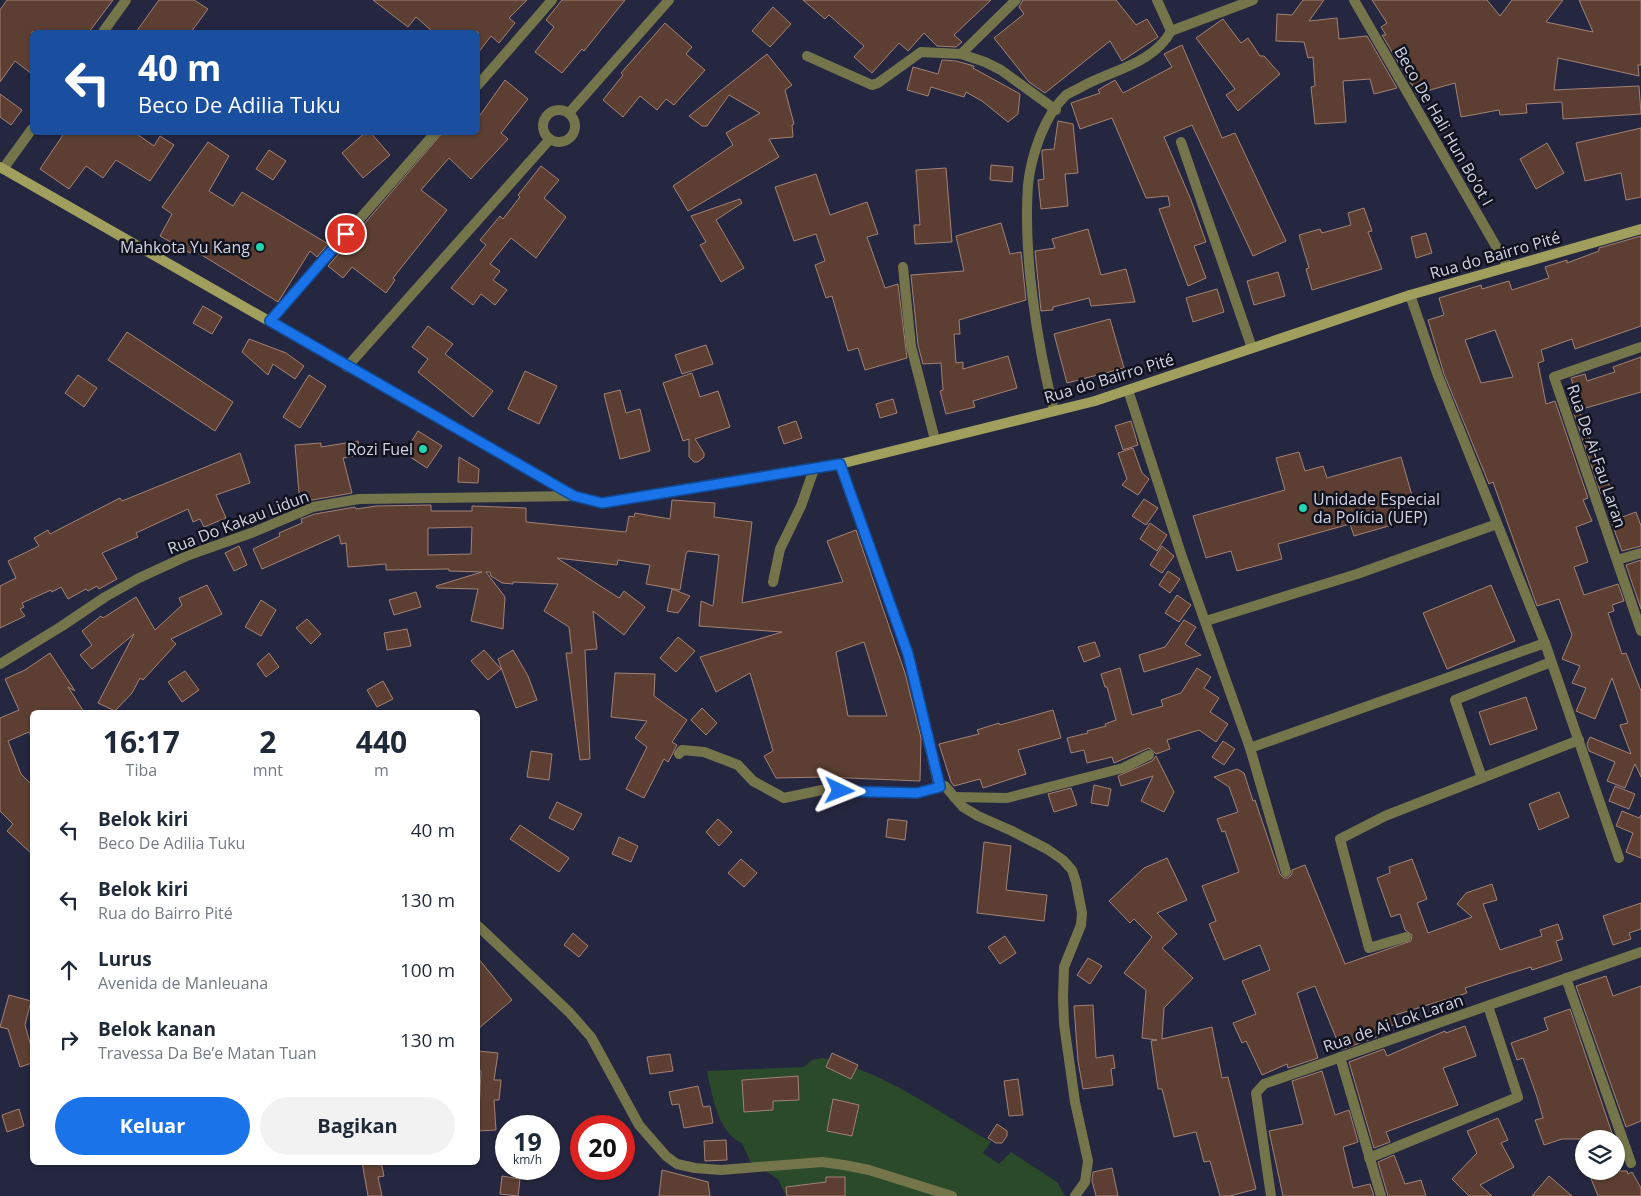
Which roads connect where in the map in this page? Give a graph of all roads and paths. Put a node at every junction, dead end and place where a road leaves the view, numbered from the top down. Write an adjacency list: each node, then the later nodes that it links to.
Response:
1 (126, 0): 8 (street)
2 (552, 0): 12 (street)
3 (669, 0): 14 (street)
4 (1016, 0): 10 (street)
5 (1157, 0): 9 (street)
6 (1253, 0): 9 (street)
7 (1354, 0): 21 (street, Beco De Hali Hun Bo’ot I)
8 (104, 30)
9 (1171, 31): 13 (street)
10 (961, 54): 11 (street); 13 (street)
11 (807, 56)
12 (480, 83)
13 (1056, 110): 29 (street)
14 (569, 113): 17 (street); 17 (street)
15 (30, 131): 19 (street)
16 (433, 135): 24 (street)
17 (550, 139): 27 (street)
18 (1181, 142): 26 (street)
19 (2, 168): 24 (main road, Rua do Bairro Pité)
20 (1641, 229): 21 (main road, Rua do Bairro Pité)
21 (1508, 266): 23 (main road, Rua do Bairro Pité)
22 (903, 267): 30 (street)
23 (1410, 294): 26 (main road, Rua do Bairro Pité); 34 (street)
24 (270, 321): 27 (main road, Rua do Bairro Pité)
25 (1641, 347): 36 (street, Rua De Ai-Fau Laran)
26 (1252, 348): 28 (main road, Rua do Bairro Pité)
27 (346, 367): 33 (main road, Rua do Bairro Pité)
28 (1128, 390): 29 (main road, Rua do Bairro Pité); 38 (street)
29 (1054, 411): 30 (main road, Rua do Bairro Pité)
30 (935, 440): 31 (main road, Rua do Bairro Pité)
31 (840, 464): 32 (main road, Rua do Bairro Pité); 48 (street)
32 (814, 469): 33 (main road, Rua do Bairro Pité); 37 (street)
33 (574, 496): 42 (street, Rua Do Kakau Lidun)
34 (1498, 524): 38 (street); 40 (street)
35 (1641, 553): 36 (street)
36 (1617, 560): 39 (street, Rua De Ai-Fau Laran)
37 (773, 582)
38 (1206, 621): 44 (street)
39 (1641, 632)
40 (1545, 643): 41 (street); 44 (street)
41 (1551, 662): 43 (street); 47 (street)
42 (0, 664)
43 (1579, 740): 47 (street); 50 (street)
44 (1250, 748): 51 (street)
45 (678, 754): 48 (street)
46 (1149, 755): 49 (street)
47 (1482, 778): 53 (street)
48 (940, 787): 49 (street)
49 (954, 797): 61 (street)
50 (1619, 858)
51 (1286, 872)
52 (480, 928): 60 (street)
53 (1406, 937)
54 (1641, 952): 55 (street, Rua de Ai Lok Laran)
55 (1566, 978): 56 (street, Rua de Ai Lok Laran); 59 (street)
56 (1488, 1006): 57 (street, Rua de Ai Lok Laran); 58 (street)
57 (1340, 1057): 58 (street); 62 (street, Rua de Ai Lok Laran)
58 (1370, 1158): 63 (street)
59 (1631, 1163)
60 (952, 1196)
61 (1075, 1196)
62 (1271, 1196)
63 (1381, 1196)

